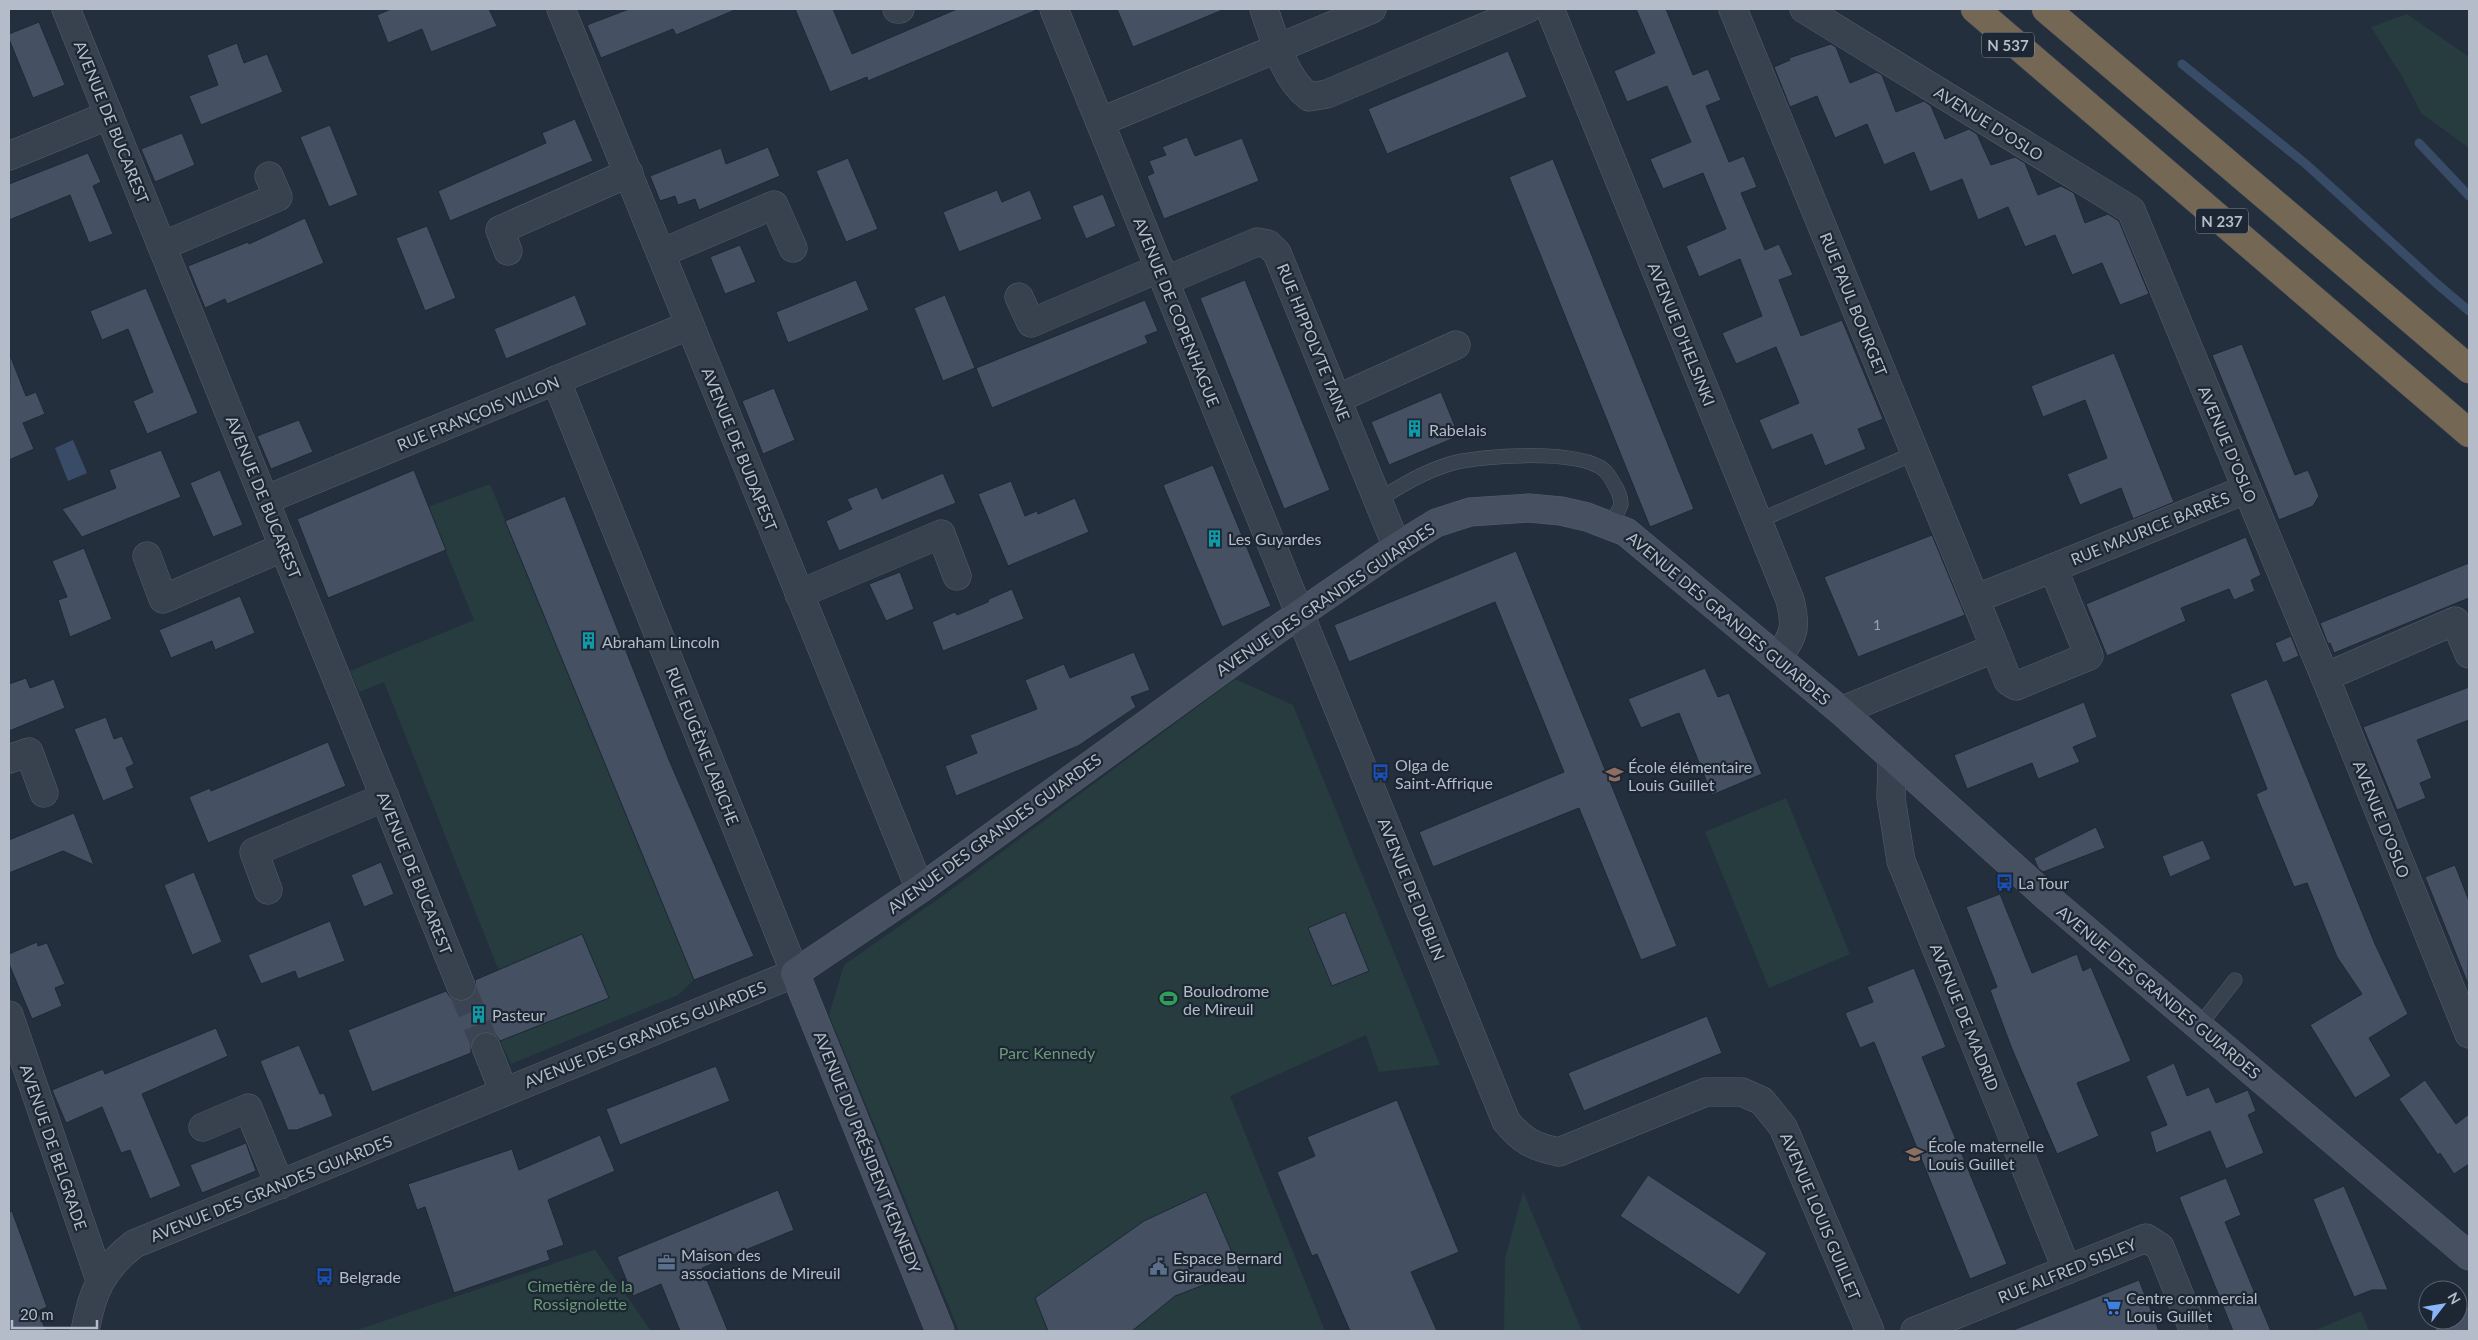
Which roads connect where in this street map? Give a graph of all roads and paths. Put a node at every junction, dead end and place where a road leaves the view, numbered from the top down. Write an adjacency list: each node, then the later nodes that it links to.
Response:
1 (66, 9): 15 (street, AVENUE DE BUCAREST)
2 (1054, 9): 16 (street, AVENUE DE COPENHAGUE)
3 (1264, 9): 13 (street)
4 (1372, 9): 13 (street)
5 (1527, 9): 13 (street)
6 (1550, 9): 36 (street, AVENUE D'HELSINKI)
7 (1734, 9): 32 (street, RUE PAUL BOURGET)
8 (1804, 9): 33 (street, AVENUE D'OSLO)
9 (1958, 9): 14 (highway, N 537)
10 (1976, 9): 14 (highway, N 237)
11 (2046, 9): 28 (highway, N 237)
12 (564, 10): 18 (street, AVENUE DE BUDAPEST)
13 (1278, 49): 16 (street)
14 (2058, 81): 31 (highway, N 237)
15 (110, 115): 17 (street); 20 (street, AVENUE DE BUCAREST)
16 (1100, 122): 24 (street, AVENUE DE COPENHAGUE)
17 (9, 156)
18 (629, 173): 22 (street); 23 (street, AVENUE DE BUDAPEST)
19 (269, 176): 20 (street)
20 (162, 246): 34 (street, AVENUE DE BUCAREST)
21 (793, 248): 23 (street)
22 (508, 251)
23 (661, 252): 26 (street, AVENUE DE BUDAPEST)
24 (1162, 275): 25 (street, RUE HIPPOLYTE TAINE); 30 (street, RUE HIPPOLYTE TAINE); 45 (street, AVENUE DE COPENHAGUE)
25 (1020, 297)
26 (690, 325): 29 (street, RUE FRANÇOIS VILLON); 43 (street, AVENUE DE BUDAPEST)
27 (1456, 345): 30 (street)
28 (2469, 369)
29 (556, 380): 34 (street, RUE FRANÇOIS VILLON); 57 (street, RUE EUGÈNE LABICHE)
30 (1337, 399): 35 (street, RUE HIPPOLYTE TAINE)
31 (2469, 433)
32 (1915, 453): 36 (lane); 44 (street, RUE PAUL BOURGET)
33 (2247, 489): 41 (street, RUE MAURICE BARRÈS); 49 (street, AVENUE D'OSLO)
34 (265, 500): 38 (street, AVENUE DE BUCAREST)
35 (1378, 500): 37 (lane); 39 (street, RUE HIPPOLYTE TAINE)
36 (1758, 521): 48 (street, AVENUE D'HELSINKI)
37 (1610, 524): 39 (street, AVENUE DES GRANDES GUIARDES); 48 (street, AVENUE DES GRANDES GUIARDES)
38 (284, 547): 40 (street); 54 (street, AVENUE DE BUCAREST)
39 (1397, 547): 45 (street, AVENUE DES GRANDES GUIARDES)
40 (147, 556)
41 (2053, 568): 44 (street, RUE MAURICE BARRÈS); 46 (street, RUE MAURICE BARRÈS)
42 (958, 576): 43 (street)
43 (800, 594): 55 (street, AVENUE DE BUDAPEST)
44 (1975, 599): 46 (street, RUE MAURICE BARRÈS)
45 (1300, 614): 55 (street, AVENUE DES GRANDES GUIARDES); 67 (street, AVENUE DE DUBLIN)
46 (1995, 648): 50 (street)
47 (2469, 654): 49 (street)
48 (1778, 658): 50 (street, AVENUE DES GRANDES GUIARDES)
49 (2325, 677): 60 (street, AVENUE D'OSLO)
50 (1840, 711): 51 (street, AVENUE DES GRANDES GUIARDES)
51 (1892, 757): 62 (street, AVENUE DES GRANDES GUIARDES); 70 (street, AVENUE DE MADRID)
52 (9, 759): 53 (street)
53 (44, 793)
54 (385, 797): 56 (street); 59 (street, AVENUE DE BUCAREST)
55 (920, 889): 57 (street, AVENUE DES GRANDES GUIARDES)
56 (268, 890)
57 (795, 973): 65 (street, AVENUE DES GRANDES GUIARDES); 73 (street, AVENUE DU PRÉSIDENT KENNEDY)
58 (2235, 980): 62 (lane)
59 (461, 986)
60 (2464, 1004): 63 (street, AVENUE D'OSLO)
61 (9, 1015): 71 (street, AVENUE DE BELGRADE)
62 (2199, 1026): 69 (street, AVENUE DES GRANDES GUIARDES)
63 (2469, 1034)
64 (486, 1047): 65 (street)
65 (504, 1092): 68 (street, AVENUE DES GRANDES GUIARDES)
66 (203, 1127): 68 (street)
67 (1541, 1149): 74 (street, AVENUE LOUIS GUILLET)
68 (280, 1185): 71 (street, AVENUE DES GRANDES GUIARDES)
69 (2469, 1256)
70 (2068, 1270): 75 (street, RUE ALFRED SISLEY); 76 (street, RUE ALFRED SISLEY)
71 (100, 1280): 72 (street, AVENUE DES GRANDES GUIARDES)
72 (85, 1331)
73 (940, 1331)
74 (1870, 1331)
75 (1915, 1331)
76 (2194, 1331)

